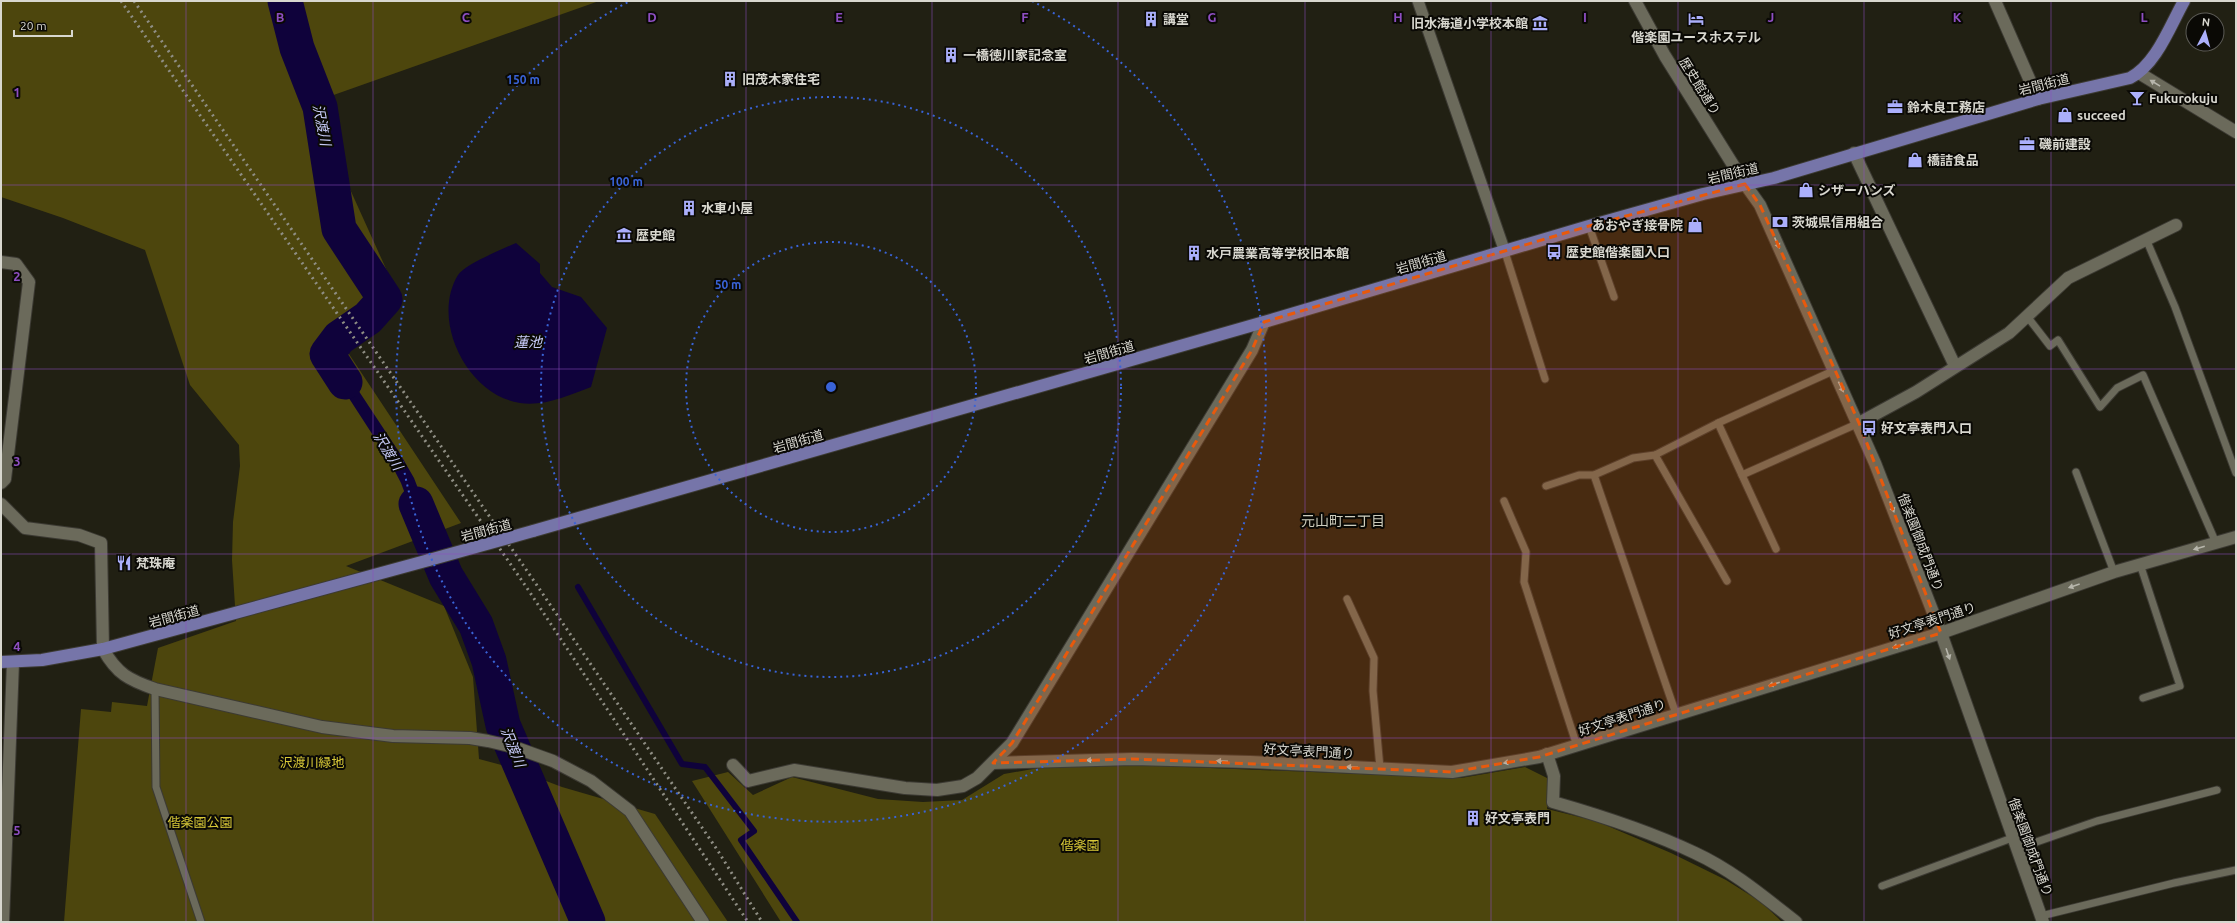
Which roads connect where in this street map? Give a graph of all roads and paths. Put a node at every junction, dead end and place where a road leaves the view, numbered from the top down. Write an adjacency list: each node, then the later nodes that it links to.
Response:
1 (1418, 1): 13 (street)
2 (1635, 1): 9 (street, 歴史館通り)
3 (1995, 1): 6 (street)
4 (2184, 1): 5 (main road, 岩間街道)
5 (2139, 73): 6 (main road, 岩間街道); 7 (street, one-way to 5)
6 (2038, 99): 8 (main road, 岩間街道)
7 (2236, 132)
8 (1854, 154): 9 (main road, 岩間街道); 18 (street)
9 (1745, 184): 11 (main road, 岩間街道); 19 (street, 偕楽園御成門通り, one-way to 19)
10 (2176, 225): 12 (street)
11 (1589, 226): 13 (main road, 岩間街道); 15 (lane)
12 (2146, 238): 16 (street); 25 (lane)
13 (1505, 252): 17 (main road, 岩間街道); 20 (lane)
14 (1, 262): 28 (street)
15 (1614, 297)
16 (2026, 315): 18 (street); 33 (lane)
17 (1264, 322): 40 (main road, 岩間街道, bridge); 47 (street)
18 (1954, 366): 22 (street)
19 (1833, 371): 21 (lane); 22 (street, 偕楽園御成門通り, one-way to 22)
20 (1545, 379)
21 (1718, 423): 23 (lane); 27 (lane)
22 (1859, 423): 27 (lane); 39 (street, 偕楽園御成門通り, one-way to 39)
23 (1655, 455): 26 (lane); 37 (lane)
24 (2076, 472): 36 (lane)
25 (2236, 473)
26 (1594, 475): 29 (lane); 44 (lane)
27 (1742, 475): 34 (lane)
28 (1, 483)
29 (1546, 486)
30 (1504, 501): 45 (lane)
31 (1, 504): 40 (street)
32 (2236, 537): 33 (street, 好文亭表門通り)
33 (2216, 543): 35 (street, 好文亭表門通り, one-way to 35)
34 (1776, 549)
35 (2140, 564): 36 (street, 好文亭表門通り); 43 (lane)
36 (2114, 572): 39 (street, 好文亭表門通り, one-way to 39)
37 (1727, 581)
38 (1347, 599): 49 (lane)
39 (1941, 633): 44 (street, 好文亭表門通り, one-way to 44); 51 (street, 偕楽園御成門通り, one-way to 51)
40 (103, 649): 41 (main road, 岩間街道); 42 (street)
41 (7, 662): 55 (street)
42 (155, 689): 56 (lane); 57 (street)
43 (2143, 698)
44 (1676, 714): 45 (street, 好文亭表門通り)
45 (1577, 746): 46 (street, 好文亭表門通り)
46 (1547, 754): 49 (street, 好文亭表門通り, one-way to 49); 58 (street)
47 (993, 763): 48 (street); 49 (street, 好文亭表門通り, one-way to 47)
48 (733, 765)
49 (1380, 768)
50 (2217, 790): 51 (lane)
51 (2014, 843): 53 (lane); 54 (street, 偕楽園御成門通り)
52 (2236, 870): 54 (lane)
53 (1882, 886)
54 (2042, 919)
55 (3, 922)
56 (202, 922)
57 (703, 922)
58 (1796, 922)

